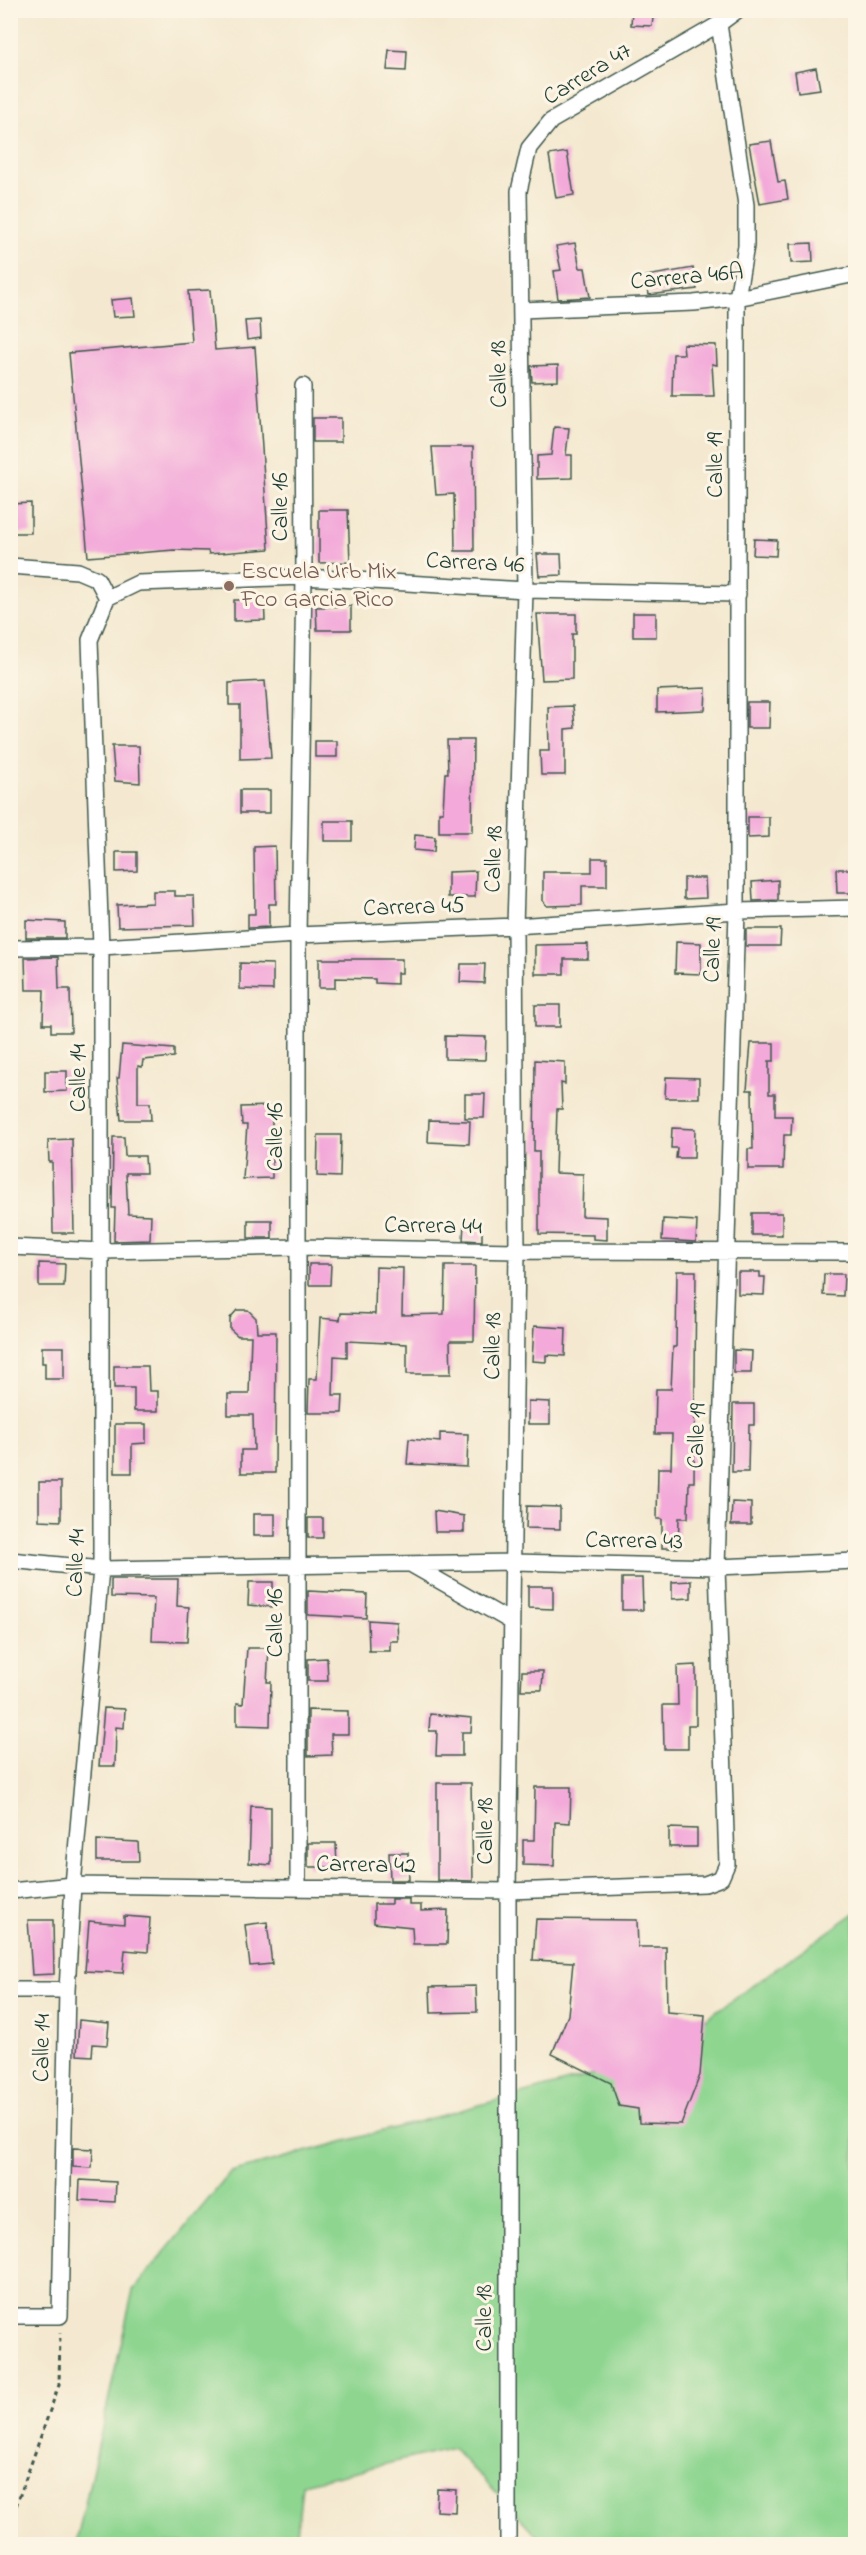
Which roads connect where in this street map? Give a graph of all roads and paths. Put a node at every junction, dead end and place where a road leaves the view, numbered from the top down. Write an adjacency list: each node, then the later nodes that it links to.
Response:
1 (738, 10): 2 (street, Carrera 47)
2 (719, 24): 3 (street, Carrera 47); 5 (street, Calle 19)
3 (529, 148): 6 (street, Calle 18)
4 (855, 274): 5 (street, Carrera 46A)
5 (737, 298): 6 (street, Carrera 46A); 11 (street, Calle 19)
6 (521, 310): 10 (street, Calle 18)
7 (303, 386): 9 (street, Calle 16)
8 (10, 566): 12 (street)
9 (304, 577): 10 (street, Carrera 46); 12 (street, Carrera 46); 16 (street, Calle 16)
10 (525, 590): 11 (street, Carrera 46); 15 (street, Calle 18)
11 (738, 594): 14 (street, Calle 19)
12 (107, 598): 17 (street, Calle 14)
13 (855, 908): 14 (street, Carrera 45)
14 (737, 910): 15 (street, Carrera 45); 23 (street, Calle 19)
15 (515, 926): 16 (street, Carrera 45); 22 (street, Calle 18)
16 (298, 935): 17 (street, Carrera 45); 20 (street, Calle 16)
17 (102, 947): 18 (street, Carrera 45); 21 (street, Calle 14)
18 (10, 948)
19 (10, 1247): 21 (street, Carrera 44)
20 (299, 1247): 21 (street, Carrera 44); 22 (street, Carrera 44); 29 (street, Calle 16)
21 (103, 1251): 31 (street, Calle 14)
22 (517, 1251): 23 (street, Carrera 44); 27 (street, Calle 18)
23 (726, 1251): 24 (street, Carrera 44); 30 (street, Calle 19)
24 (855, 1252)
25 (10, 1560): 31 (street, Carrera 43)
26 (855, 1561): 30 (street, Carrera 43)
27 (514, 1562): 28 (street, Carrera 43); 30 (street, Carrera 43); 32 (street, Calle 18)
28 (412, 1565): 29 (street, Carrera 43); 32 (street)
29 (299, 1567): 31 (street, Carrera 43); 35 (street, Calle 16)
30 (717, 1567): 33 (street, Calle 19)
31 (101, 1569): 34 (street, Calle 14)
32 (510, 1621): 37 (street, Calle 18)
33 (721, 1878): 37 (street, Carrera 42)
34 (73, 1885): 35 (street, Carrera 42); 36 (street, Carrera 42); 38 (street, Calle 14)
35 (298, 1887): 37 (street, Carrera 42)
36 (10, 1891)
37 (508, 1891): 43 (street, Calle 18)
38 (67, 1989): 39 (street); 41 (street, Calle 14)
39 (10, 1990)
40 (10, 2316): 41 (street)
41 (60, 2316): 42 (path)
42 (10, 2523)
43 (507, 2544)

